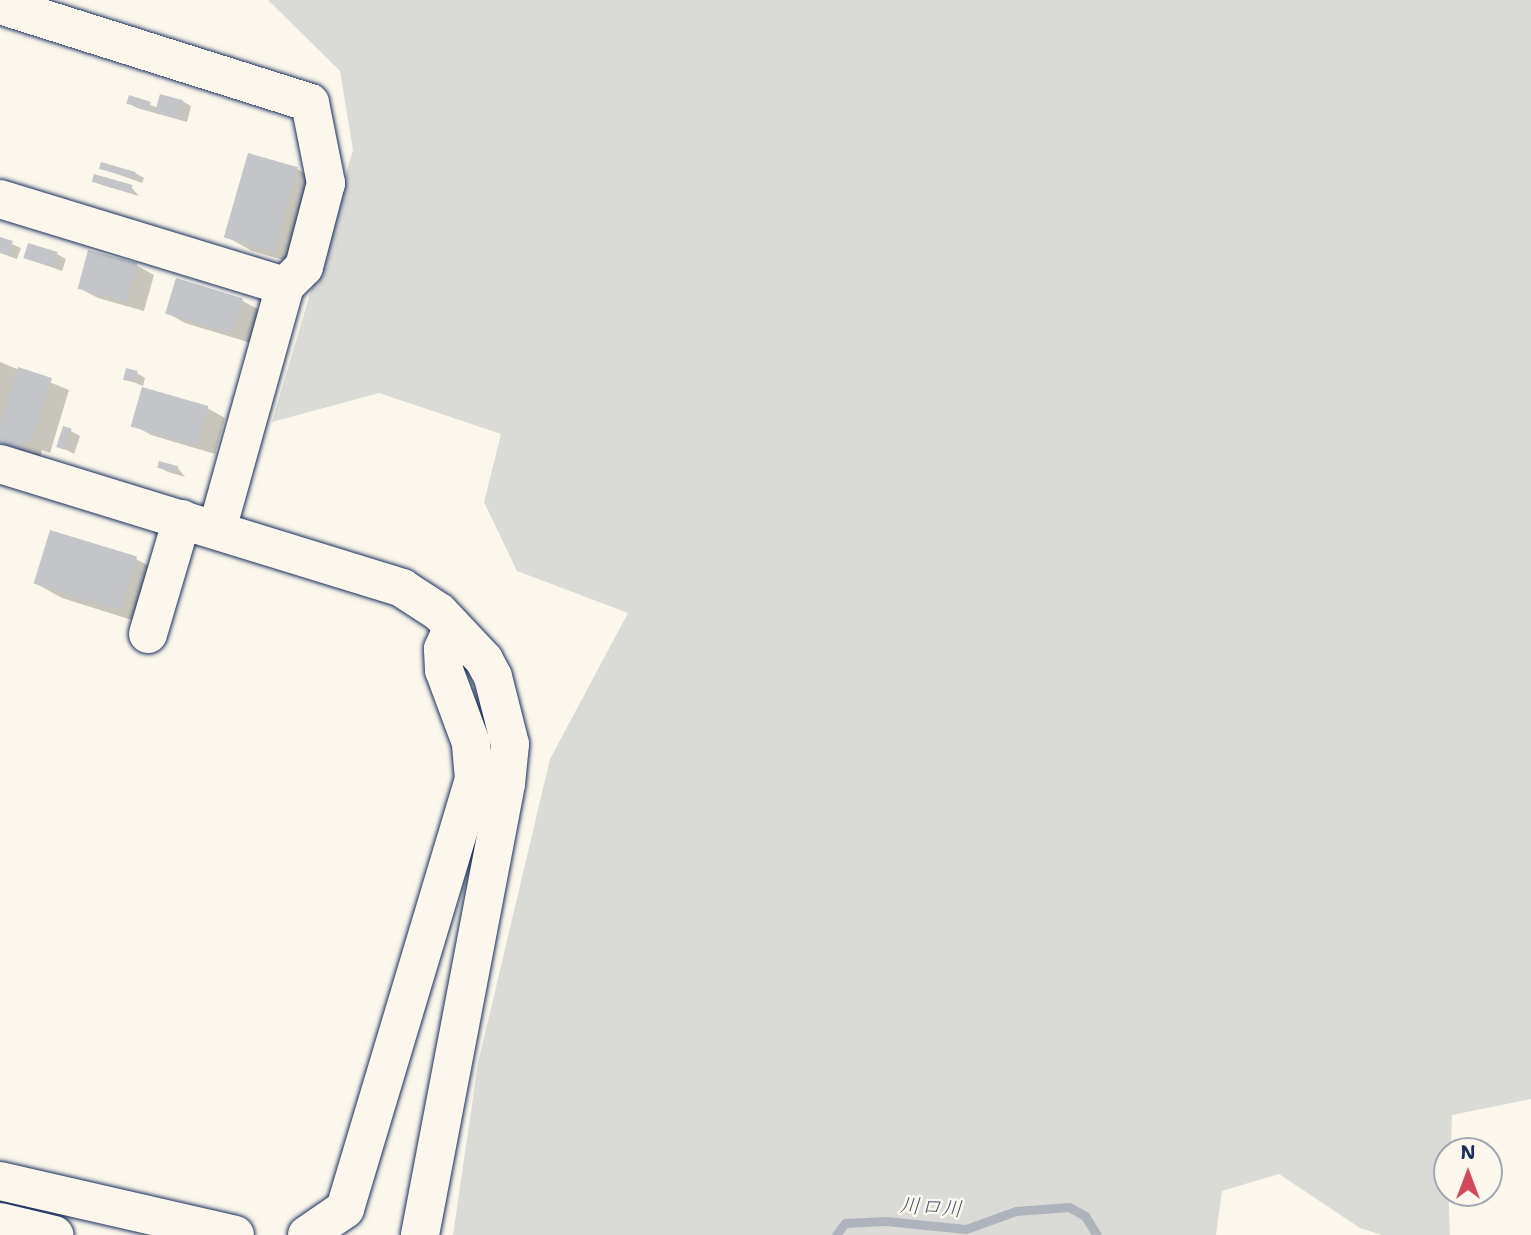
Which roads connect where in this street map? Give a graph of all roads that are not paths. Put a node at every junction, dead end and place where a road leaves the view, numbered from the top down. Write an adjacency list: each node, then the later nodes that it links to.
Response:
1 (0, 5): 3 (street)
2 (0, 199): 3 (street)
3 (285, 286): 5 (street)
4 (0, 464): 5 (street)
5 (199, 524): 6 (street); 7 (street)
6 (453, 627): 12 (street); 13 (street)
7 (148, 634)
8 (0, 1181): 11 (street)
9 (0, 1223): 10 (street)
10 (54, 1235)
11 (235, 1235)
12 (307, 1235)
13 (419, 1235)

